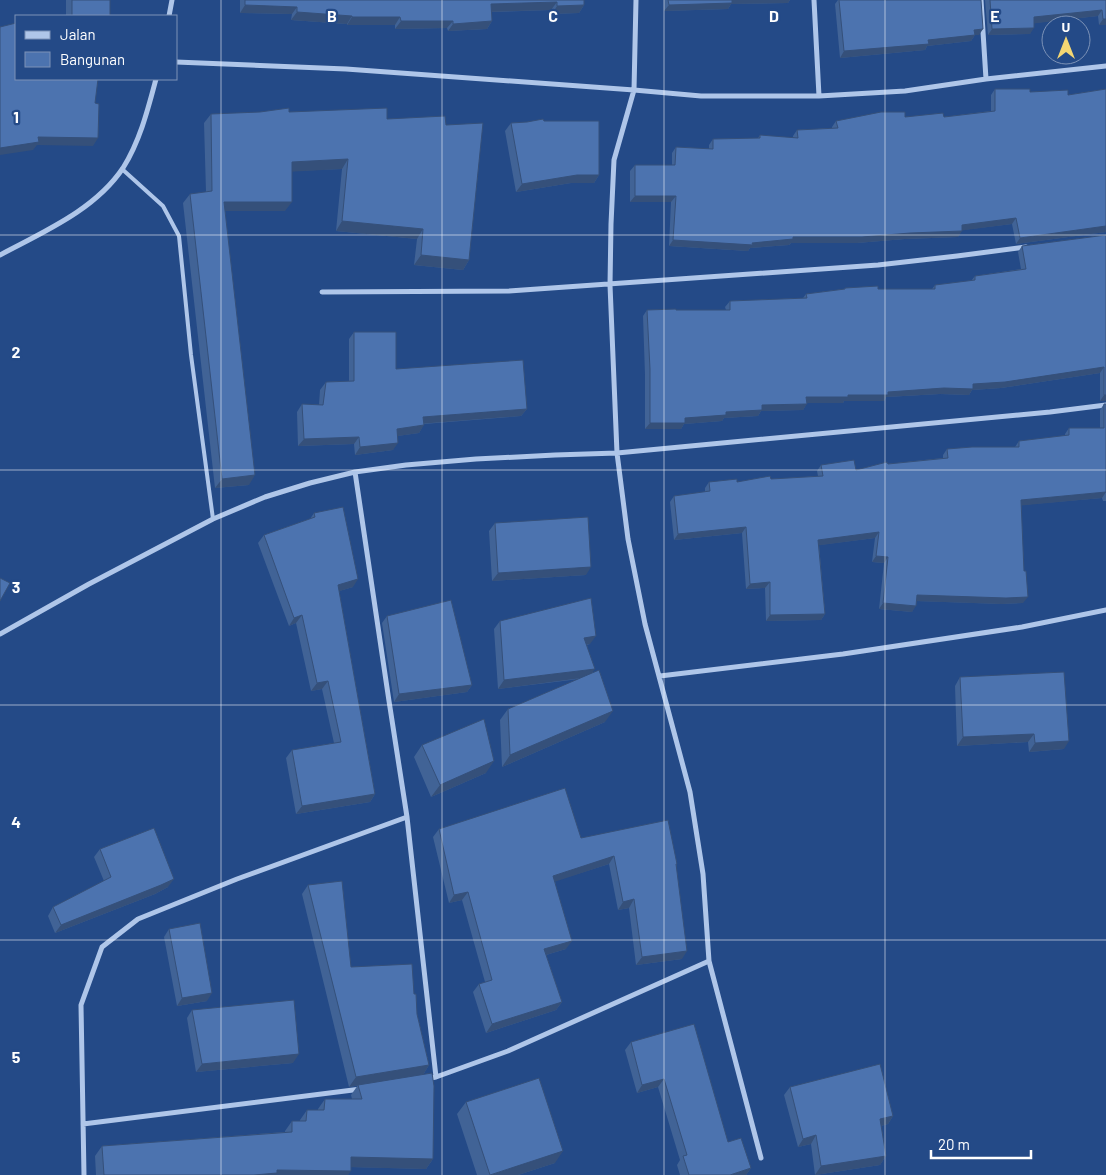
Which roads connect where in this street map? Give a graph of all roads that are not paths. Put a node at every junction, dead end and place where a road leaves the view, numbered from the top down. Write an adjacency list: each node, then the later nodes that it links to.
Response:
1 (172, 0): 5 (street)
2 (636, 0): 10 (street)
3 (814, 0): 11 (street)
4 (981, 0): 8 (street)
5 (169, 15)
6 (178, 62): 10 (street)
7 (1106, 66): 8 (street)
8 (986, 79): 11 (street)
9 (156, 80): 12 (street)
10 (634, 90): 11 (street); 15 (street)
11 (819, 96)
12 (122, 168): 14 (street); 20 (lane)
13 (1031, 246): 15 (street)
14 (0, 255)
15 (610, 285): 16 (street); 18 (street)
16 (322, 292)
17 (1106, 405): 18 (street)
18 (617, 453): 19 (street); 23 (street)
19 (355, 472): 20 (street); 24 (street)
20 (213, 520): 22 (street)
21 (1106, 610): 23 (street)
22 (0, 634)
23 (660, 676): 25 (street)
24 (407, 817): 26 (street); 29 (street)
25 (709, 961): 26 (street); 30 (street)
26 (436, 1077): 27 (street)
27 (418, 1080)
28 (372, 1088): 29 (street)
29 (83, 1124): 31 (street)
30 (761, 1158)
31 (84, 1175)

